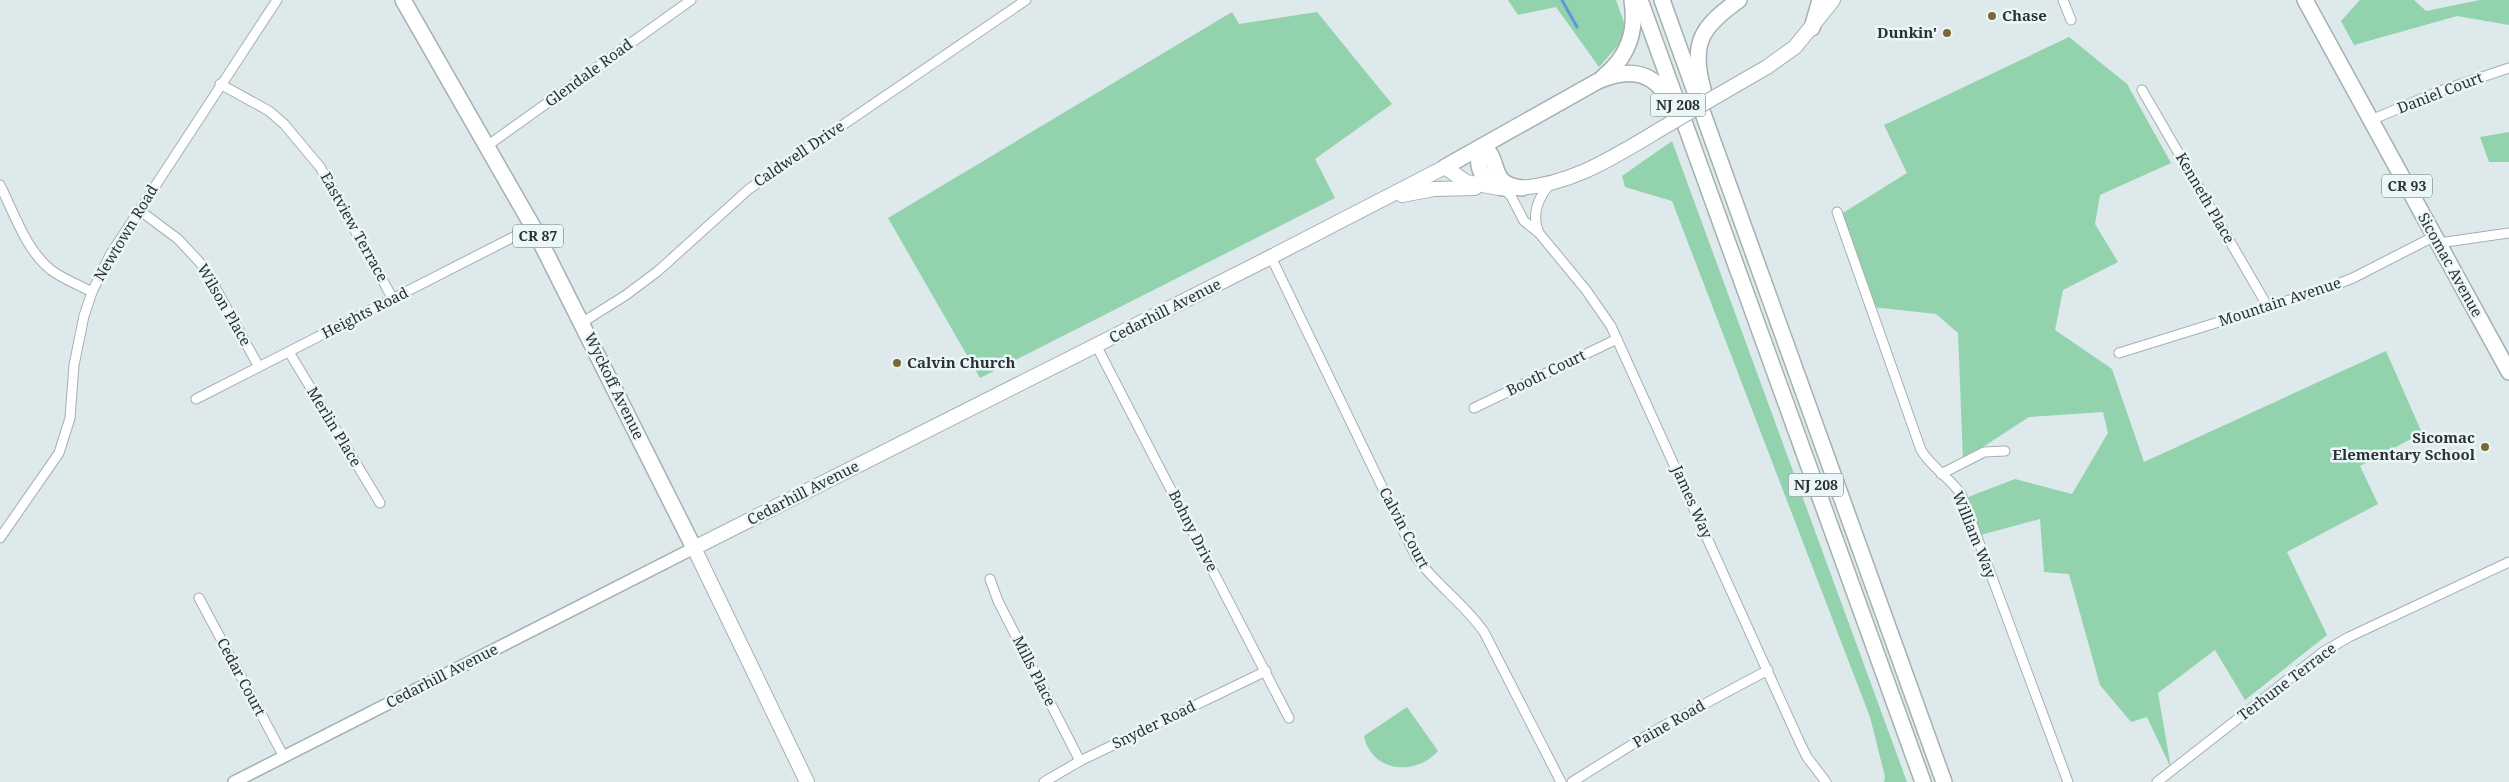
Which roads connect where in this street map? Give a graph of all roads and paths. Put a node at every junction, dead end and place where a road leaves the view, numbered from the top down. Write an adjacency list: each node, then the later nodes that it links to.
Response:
1 (277, 0): 17 (street, Newtown Road)
2 (403, 0): 20 (main road, Wyckoff Avenue / CR 87)
3 (691, 0): 20 (street, Glendale Road)
4 (1026, 0): 40 (street, Caldwell Drive)
5 (1632, 0): 16 (main road)
6 (1640, 0): 27 (main road, NJ 208)
7 (1662, 0): 36 (main road, NJ 208)
8 (1739, 0): 36 (main road)
9 (1820, 0): 14 (main road)
10 (1833, 0): 14 (main road, Cedarhill Avenue)
11 (2063, 0): 13 (street)
12 (2305, 0): 19 (main road, Sicomac Avenue / CR 93)
13 (2071, 20)
14 (1812, 28): 23 (main road, Cedarhill Avenue, bridge)
15 (2509, 68): 19 (street, Daniel Court)
16 (1598, 81): 21 (main road); 27 (main road)
17 (220, 84): 29 (street, Newtown Road); 38 (street, Eastview Terrace)
18 (2142, 90): 39 (street, Kenneth Place)
19 (2371, 120): 34 (main road, Sicomac Avenue / CR 93)
20 (487, 146): 31 (main road, Wyckoff Avenue / CR 87)
21 (1484, 146): 22 (main road); 25 (main road); 26 (main road)
22 (1445, 167): 25 (main road, Cedarhill Avenue); 28 (main road, Cedarhill Avenue)
23 (1550, 184): 26 (main road, Cedarhill Avenue); 33 (street)
24 (0, 185): 37 (street)
25 (1503, 188): 26 (main road, Cedarhill Avenue); 28 (main road, Cedarhill Avenue); 33 (street, James Way)
26 (1522, 188)
27 (1709, 188): 68 (main road, NJ 208)
28 (1373, 205): 35 (main road, Cedarhill Avenue)
29 (139, 210): 37 (street, Newtown Road); 45 (street, Wilson Place)
30 (1837, 212): 50 (street, William Way)
31 (533, 227): 38 (street, Heights Road); 40 (main road, Wyckoff Avenue / CR 87)
32 (2509, 233): 34 (street, Mountain Avenue)
33 (1539, 234): 41 (street, James Way)
34 (2436, 240): 39 (street, Mountain Avenue); 46 (main road, Sicomac Avenue / CR 93)
35 (1271, 257): 42 (main road, Cedarhill Avenue); 65 (street, Calvin Court)
36 (1755, 257): 69 (main road, NJ 208)
37 (92, 292): 52 (street, Newtown Road)
38 (393, 298): 43 (street, Heights Road)
39 (2268, 307): 44 (street, Mountain Avenue)
40 (583, 322): 53 (main road, Wyckoff Avenue / CR 87)
41 (1618, 339): 48 (street, Booth Court); 57 (street, James Way)
42 (1096, 345): 53 (main road, Cedarhill Avenue); 58 (street, Bohny Drive)
43 (289, 352): 45 (street, Heights Road); 51 (street, Merlin Place)
44 (2119, 353)
45 (260, 367): 47 (street, Heights Road)
46 (2509, 372)
47 (196, 400)
48 (1474, 408)
49 (2005, 451): 50 (street)
50 (1941, 474): 70 (street, William Way)
51 (380, 503)
52 (0, 538)
53 (694, 548): 60 (street, Cedarhill Avenue); 63 (main road, Wyckoff Avenue / CR 87)
54 (2509, 562): 71 (street, Terhune Terrace)
55 (990, 579): 61 (street, Mills Place)
56 (199, 598): 60 (street, Cedar Court)
57 (1768, 670): 66 (street, Paine Road); 67 (street, James Way)
58 (1266, 671): 59 (street, Bohny Drive); 61 (street, Snyder Road)
59 (1289, 718)
60 (284, 756): 62 (street, Cedarhill Avenue)
61 (1080, 761): 64 (street, Snyder Road)
62 (234, 782)
63 (807, 782)
64 (1044, 782)
65 (1561, 782)
66 (1572, 782)
67 (1826, 782)
68 (1924, 782)
69 (1944, 782)
70 (2068, 782)
71 (2157, 782)

